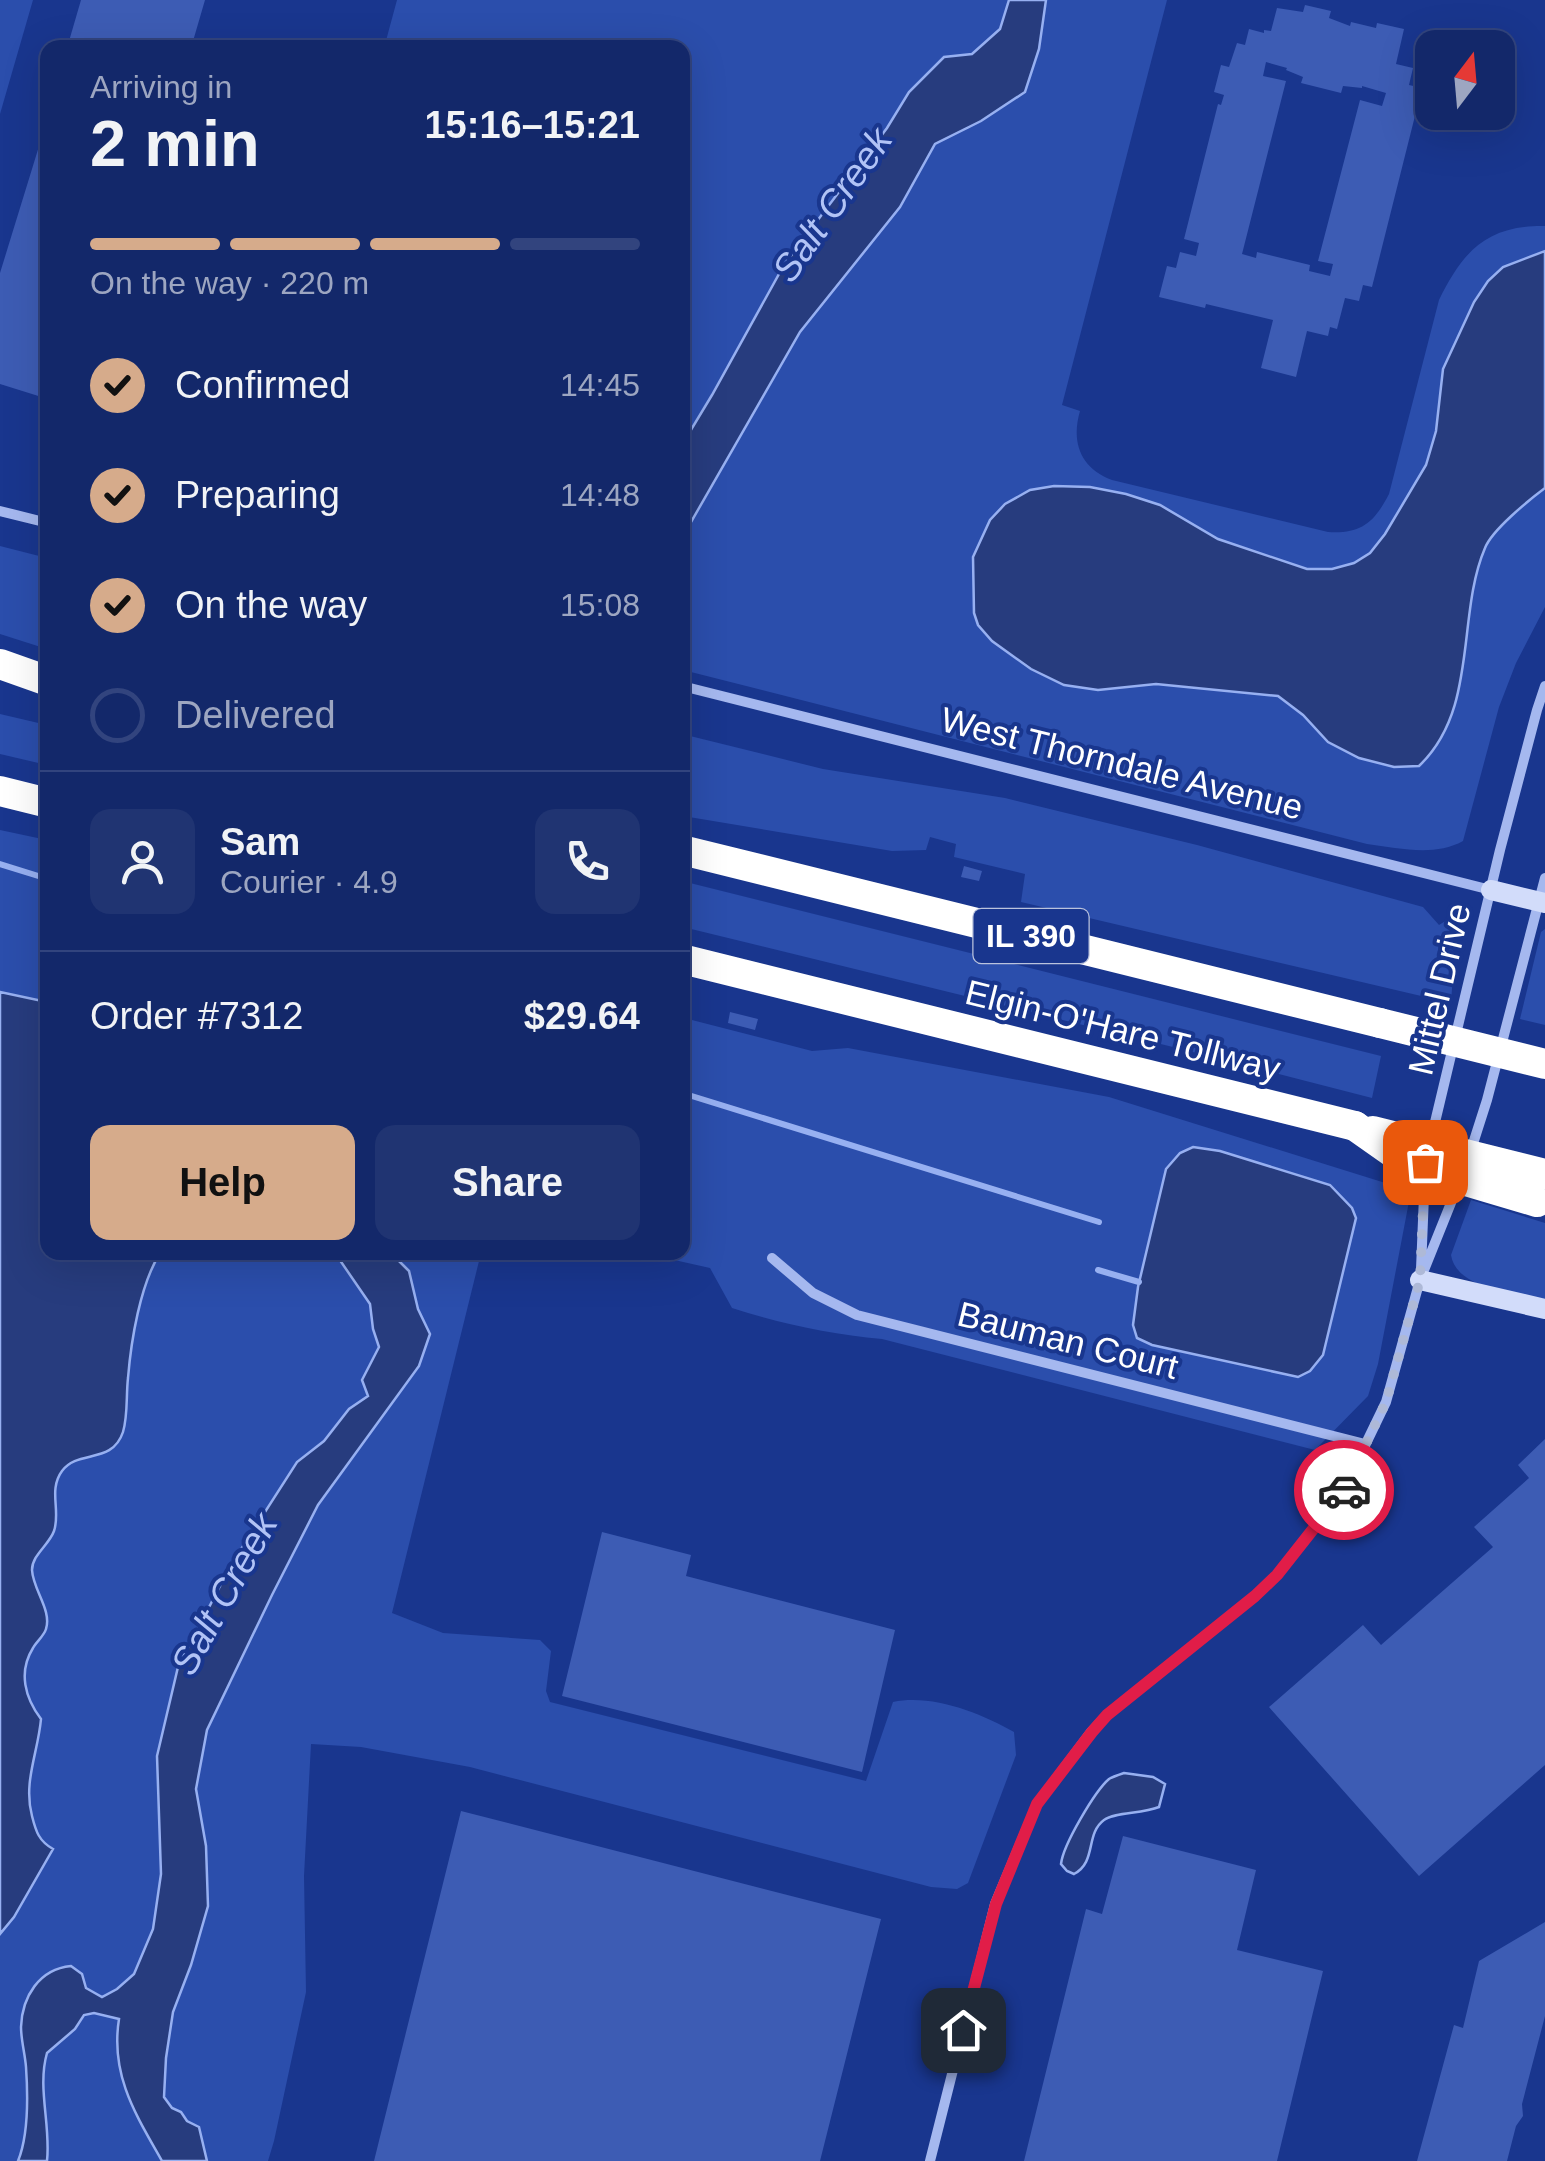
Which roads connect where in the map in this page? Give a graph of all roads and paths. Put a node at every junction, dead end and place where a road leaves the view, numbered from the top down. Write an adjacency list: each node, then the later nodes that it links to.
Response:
1 (0, 511): 2 (street)
2 (40, 521)
3 (0, 664): 5 (highway)
4 (0, 678): 7 (highway)
5 (40, 679)
6 (1545, 686): 13 (street, Mittel Drive)
7 (40, 688)
8 (690, 688): 13 (street, West Thorndale Avenue)
9 (0, 792): 10 (highway)
10 (40, 801)
11 (690, 852): 16 (highway, Elgin-O'Hare Tollway / IL 390, bridge)
12 (1545, 878): 14 (street, Mittel Drive)
13 (1491, 890): 14 (main road, West Thorndale Avenue); 19 (street, Mittel Drive)
14 (1542, 902): 19 (street, Mittel Drive)
15 (690, 961): 17 (highway, Elgin-O'Hare Tollway, bridge)
16 (1545, 1064)
17 (1543, 1189)
18 (772, 1258): 21 (street, Bauman Court)
19 (1420, 1280): 20 (main road); 21 (street, Mittel Drive)
20 (1545, 1310)
21 (1365, 1444): 22 (street, Mittel Drive)
22 (930, 2161)

